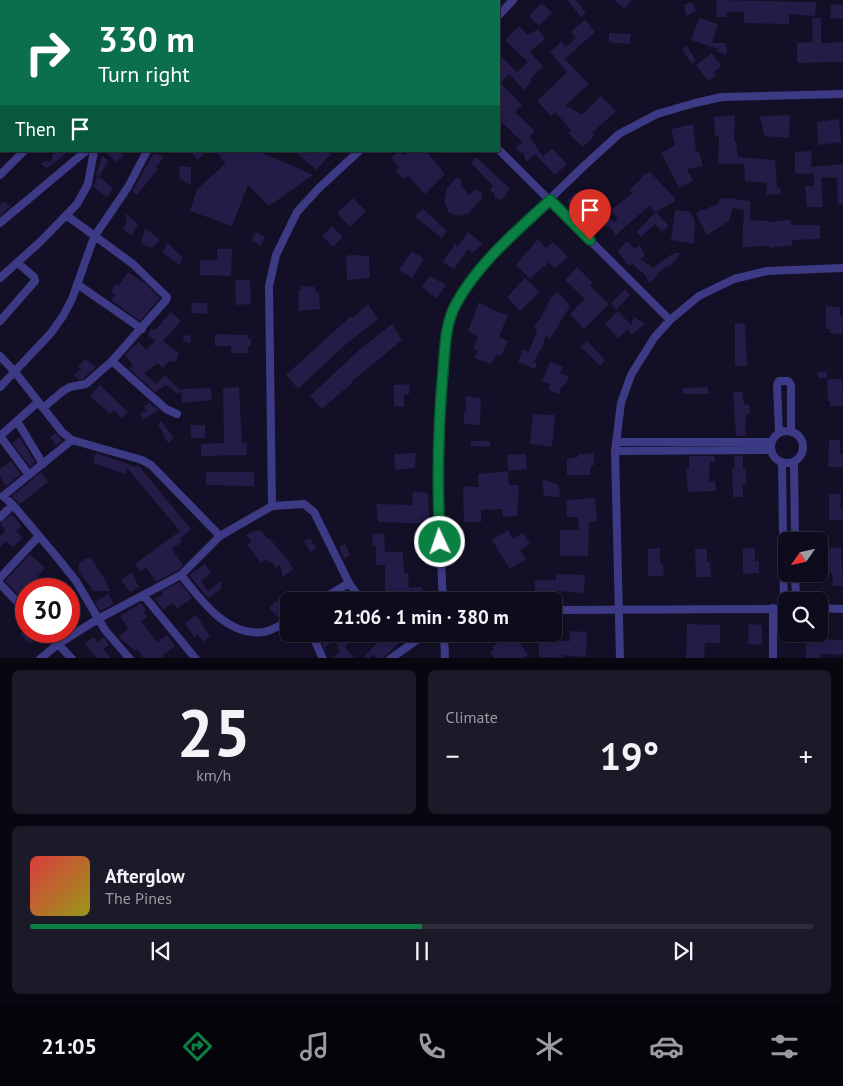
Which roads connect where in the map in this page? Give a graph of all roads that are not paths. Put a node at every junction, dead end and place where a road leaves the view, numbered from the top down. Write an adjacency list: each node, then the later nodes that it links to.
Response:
1 (513, 0): 2 (street)
2 (500, 14)
3 (843, 94): 11 (street)
4 (500, 151): 11 (street)
5 (23, 152): 10 (street)
6 (85, 152): 13 (street)
7 (94, 152): 12 (street)
8 (146, 152): 14 (street)
9 (358, 152): 44 (street)
10 (0, 175)
11 (550, 200): 19 (street); 57 (street)
12 (66, 215): 14 (street); 15 (street)
13 (0, 223)
14 (94, 237): 18 (street); 21 (street)
15 (18, 263): 17 (street); 20 (street)
16 (843, 268): 19 (street)
17 (1, 277)
18 (78, 284): 21 (street); 24 (street)
19 (670, 320): 35 (street)
20 (0, 321)
21 (142, 329): 23 (street)
22 (0, 356): 24 (street)
23 (112, 361): 26 (street); 27 (street)
24 (15, 372): 25 (street); 26 (street)
25 (0, 387)
26 (41, 405): 28 (street); 32 (street)
27 (177, 414)
28 (17, 421): 30 (street); 40 (street)
29 (792, 432): 31 (street); 31 (street); 39 (street)
30 (2, 433): 41 (street)
31 (779, 433): 34 (street)
32 (72, 440): 40 (street); 50 (street)
33 (750, 442): 34 (street); 36 (street); 37 (street)
34 (771, 446): 37 (street); 38 (street)
35 (616, 447): 36 (street); 66 (street)
36 (674, 447): 37 (street)
37 (750, 451)
38 (782, 462): 39 (street); 45 (street)
39 (794, 462): 46 (street)
40 (43, 464): 41 (street)
41 (29, 475): 42 (street)
42 (2, 495): 43 (street)
43 (13, 505): 47 (street); 49 (street)
44 (272, 506): 50 (street); 53 (street)
45 (783, 511): 46 (street); 58 (street)
46 (794, 511): 48 (street)
47 (0, 517)
48 (795, 532)
49 (39, 536): 52 (street); 67 (street)
50 (220, 536): 51 (street)
51 (180, 575): 59 (street); 68 (street)
52 (0, 578)
53 (350, 583): 55 (street); 56 (street)
54 (0, 584): 60 (street)
55 (334, 592)
56 (356, 592)
57 (443, 592)
58 (785, 592)
59 (144, 596): 67 (street); 76 (street)
60 (15, 600)
61 (773, 608): 62 (street); 66 (street); 81 (street)
62 (778, 608)
63 (828, 608): 64 (street)
64 (843, 608)
65 (562, 610): 66 (street)
66 (619, 611): 80 (street)
67 (98, 619): 72 (street); 75 (street)
68 (280, 626)
69 (316, 642): 77 (street)
70 (414, 642): 78 (street)
71 (444, 642): 79 (street)
72 (58, 644): 73 (street); 74 (street)
73 (40, 658)
74 (72, 658)
75 (130, 658)
76 (196, 658)
77 (323, 658)
78 (390, 658)
79 (445, 658)
80 (620, 658)
81 (773, 658)

